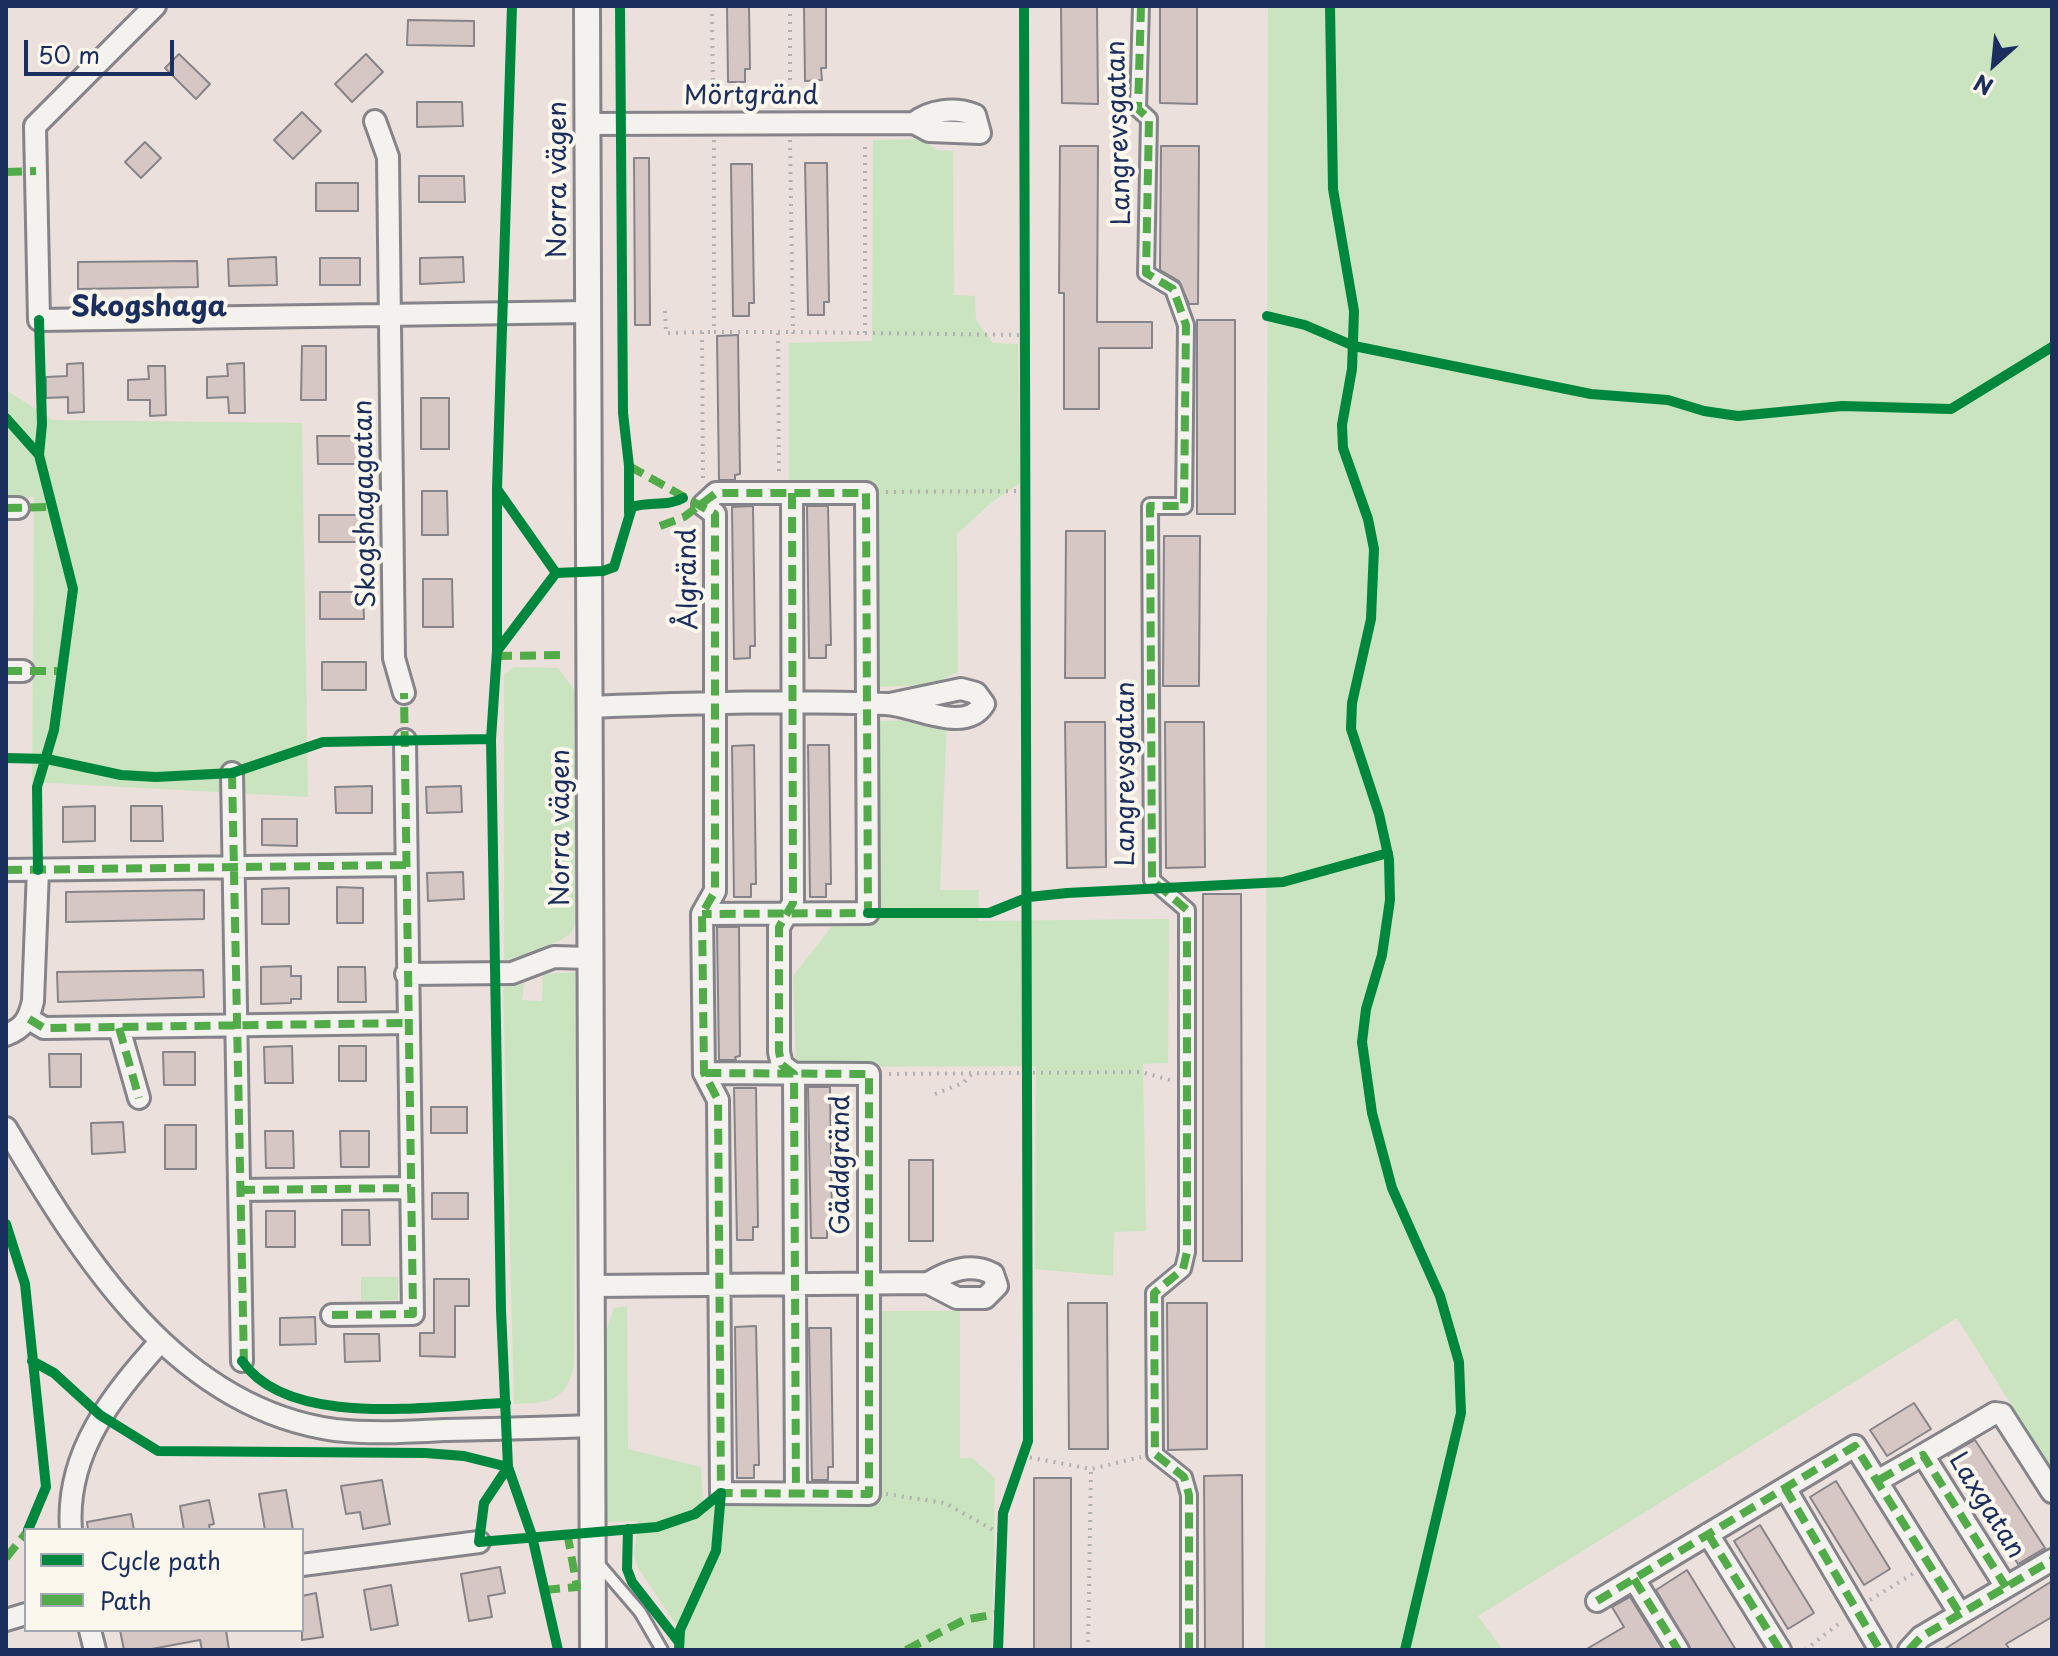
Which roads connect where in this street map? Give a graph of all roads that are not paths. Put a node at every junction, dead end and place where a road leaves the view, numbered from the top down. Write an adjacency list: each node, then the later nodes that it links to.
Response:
1 (155, 6): 8 (street)
2 (587, 6): 6 (street, Norra vägen)
3 (1141, 6): 63 (street, Langrevsgatan)
4 (375, 121): 8 (street, Skogshagagatan)
5 (914, 123): 6 (street, Mörtgränd)
6 (587, 124): 7 (street, Norra vägen)
7 (588, 312): 8 (street); 15 (street, Norra vägen)
8 (389, 314): 10 (street, Skogshagagatan)
9 (786, 493): 11 (street, Ålgränd); 12 (street); 13 (street, Ålgränd)
10 (404, 693)
11 (717, 704): 12 (street); 15 (street); 23 (street, Ålgränd)
12 (792, 704): 13 (street); 22 (street)
13 (867, 704): 14 (street); 22 (street)
14 (890, 704)
15 (590, 707): 24 (street, Norra vägen)
16 (405, 740): 18 (street)
17 (232, 773): 19 (street)
18 (406, 865): 19 (street); 25 (street)
19 (233, 866): 21 (street); 28 (street)
20 (6, 870): 21 (street)
21 (38, 870): 26 (street)
22 (786, 913): 23 (street); 32 (street, Gäddgränd)
23 (702, 914): 31 (street)
24 (589, 958): 25 (street); 41 (street, Norra vägen)
25 (406, 974): 27 (street)
26 (29, 1019): 29 (street); 30 (street)
27 (408, 1023): 28 (street); 35 (street)
28 (236, 1027): 29 (street); 36 (street)
29 (119, 1028): 33 (street)
30 (6, 1035)
31 (704, 1073): 32 (street, Gäddgränd); 40 (street)
32 (794, 1074): 38 (street, Gäddgränd); 39 (street, Gäddgränd)
33 (139, 1098)
34 (6, 1128): 43 (street)
35 (411, 1188): 36 (street); 42 (street)
36 (239, 1190): 44 (street)
37 (928, 1283): 39 (street)
38 (794, 1284): 39 (street); 40 (street); 50 (street, Gäddgränd)
39 (868, 1284): 50 (street, Gäddgränd)
40 (720, 1285): 41 (street); 50 (street)
41 (593, 1286): 45 (street, Norra vägen)
42 (332, 1315)
43 (161, 1341): 45 (street); 51 (street)
44 (242, 1361)
45 (591, 1426): 54 (street, Norra vägen)
46 (1923, 1455): 47 (street, Laxgatan); 49 (street); 58 (street, Laxgatan)
47 (1879, 1480): 48 (street); 60 (street)
48 (1785, 1488): 52 (street); 66 (street)
49 (2052, 1492)
50 (796, 1493)
51 (71, 1528)
52 (1708, 1534): 57 (street); 65 (street)
53 (479, 1542): 56 (street)
54 (593, 1558): 61 (street, Norra vägen); 62 (lane)
55 (2052, 1560): 58 (street, Laxgatan)
56 (304, 1565)
57 (1634, 1579): 59 (street); 64 (street)
58 (2006, 1587): 60 (street, Laxgatan)
59 (1597, 1601)
60 (1960, 1614): 67 (street, Laxgatan)
61 (593, 1650)
62 (662, 1650)
63 (1189, 1650)
64 (1678, 1650)
65 (1780, 1650)
66 (1880, 1650)
67 (1909, 1650)

